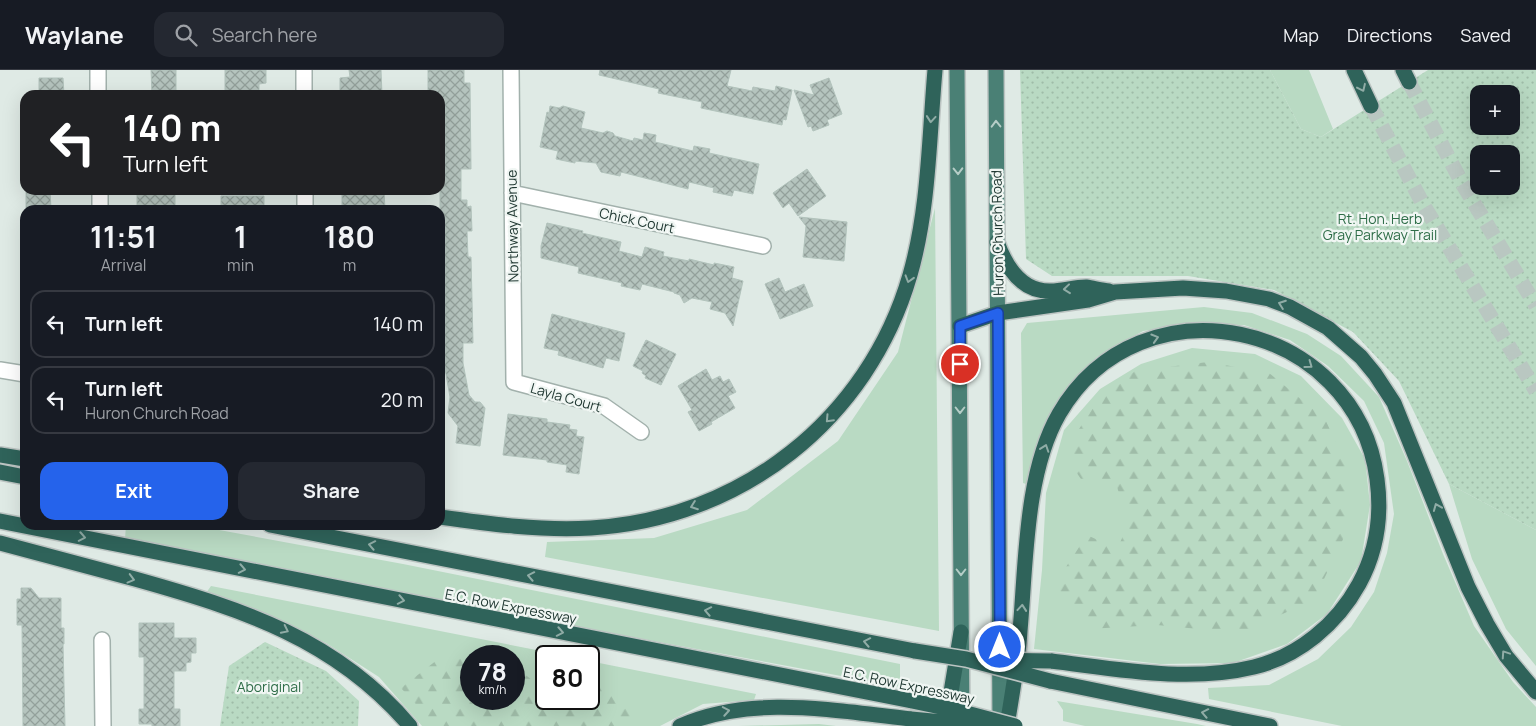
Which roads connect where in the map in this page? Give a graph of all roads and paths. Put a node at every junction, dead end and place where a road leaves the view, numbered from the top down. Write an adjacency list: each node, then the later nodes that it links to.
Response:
1 (98, 70): 8 (street)
2 (304, 70): 9 (street)
3 (511, 70): 11 (street, Northway Avenue)
4 (935, 70): 25 (highway, one-way to 25)
5 (957, 70): 16 (highway, one-way to 16)
6 (996, 70): 12 (highway, Huron Church Road, one-way to 6)
7 (1354, 70): 10 (highway, one-way to 10)
8 (98, 90)
9 (304, 90)
10 (1371, 106)
11 (512, 193): 13 (street, Chick Court); 19 (street, Northway Avenue)
12 (997, 242): 14 (highway, one-way to 12); 15 (highway, Huron Church Road)
13 (763, 246)
14 (1115, 292): 15 (highway); 34 (highway, one-way to 14)
15 (998, 313): 16 (highway); 35 (highway, Huron Church Road)
16 (960, 326): 31 (highway, one-way to 31)
17 (0, 370): 18 (street)
18 (20, 373)
19 (514, 382): 20 (street, Layla Court)
20 (641, 432)
21 (0, 455): 22 (highway)
22 (20, 458)
23 (0, 472): 24 (highway)
24 (20, 476)
25 (445, 517)
26 (0, 521): 27 (highway, E.C. Row Expressway, one-way to 27, bridge)
27 (20, 525)
28 (46, 530): 35 (highway, E.C. Row Expressway, one-way to 35, bridge)
29 (296, 530): 33 (highway, one-way to 29, bridge)
30 (0, 543): 37 (highway, one-way to 37)
31 (961, 632): 39 (highway); 40 (highway)
32 (102, 640): 36 (street)
33 (966, 659): 35 (highway, one-way to 33, bridge); 42 (highway, one-way to 33, bridge)
34 (1536, 692)
35 (1002, 725): 38 (highway, one-way to 35, bridge); 41 (highway, E.C. Row Expressway, bridge)
36 (102, 726)
37 (410, 726)
38 (680, 726)
39 (945, 726)
40 (962, 726)
41 (1016, 726)
42 (1270, 726)

